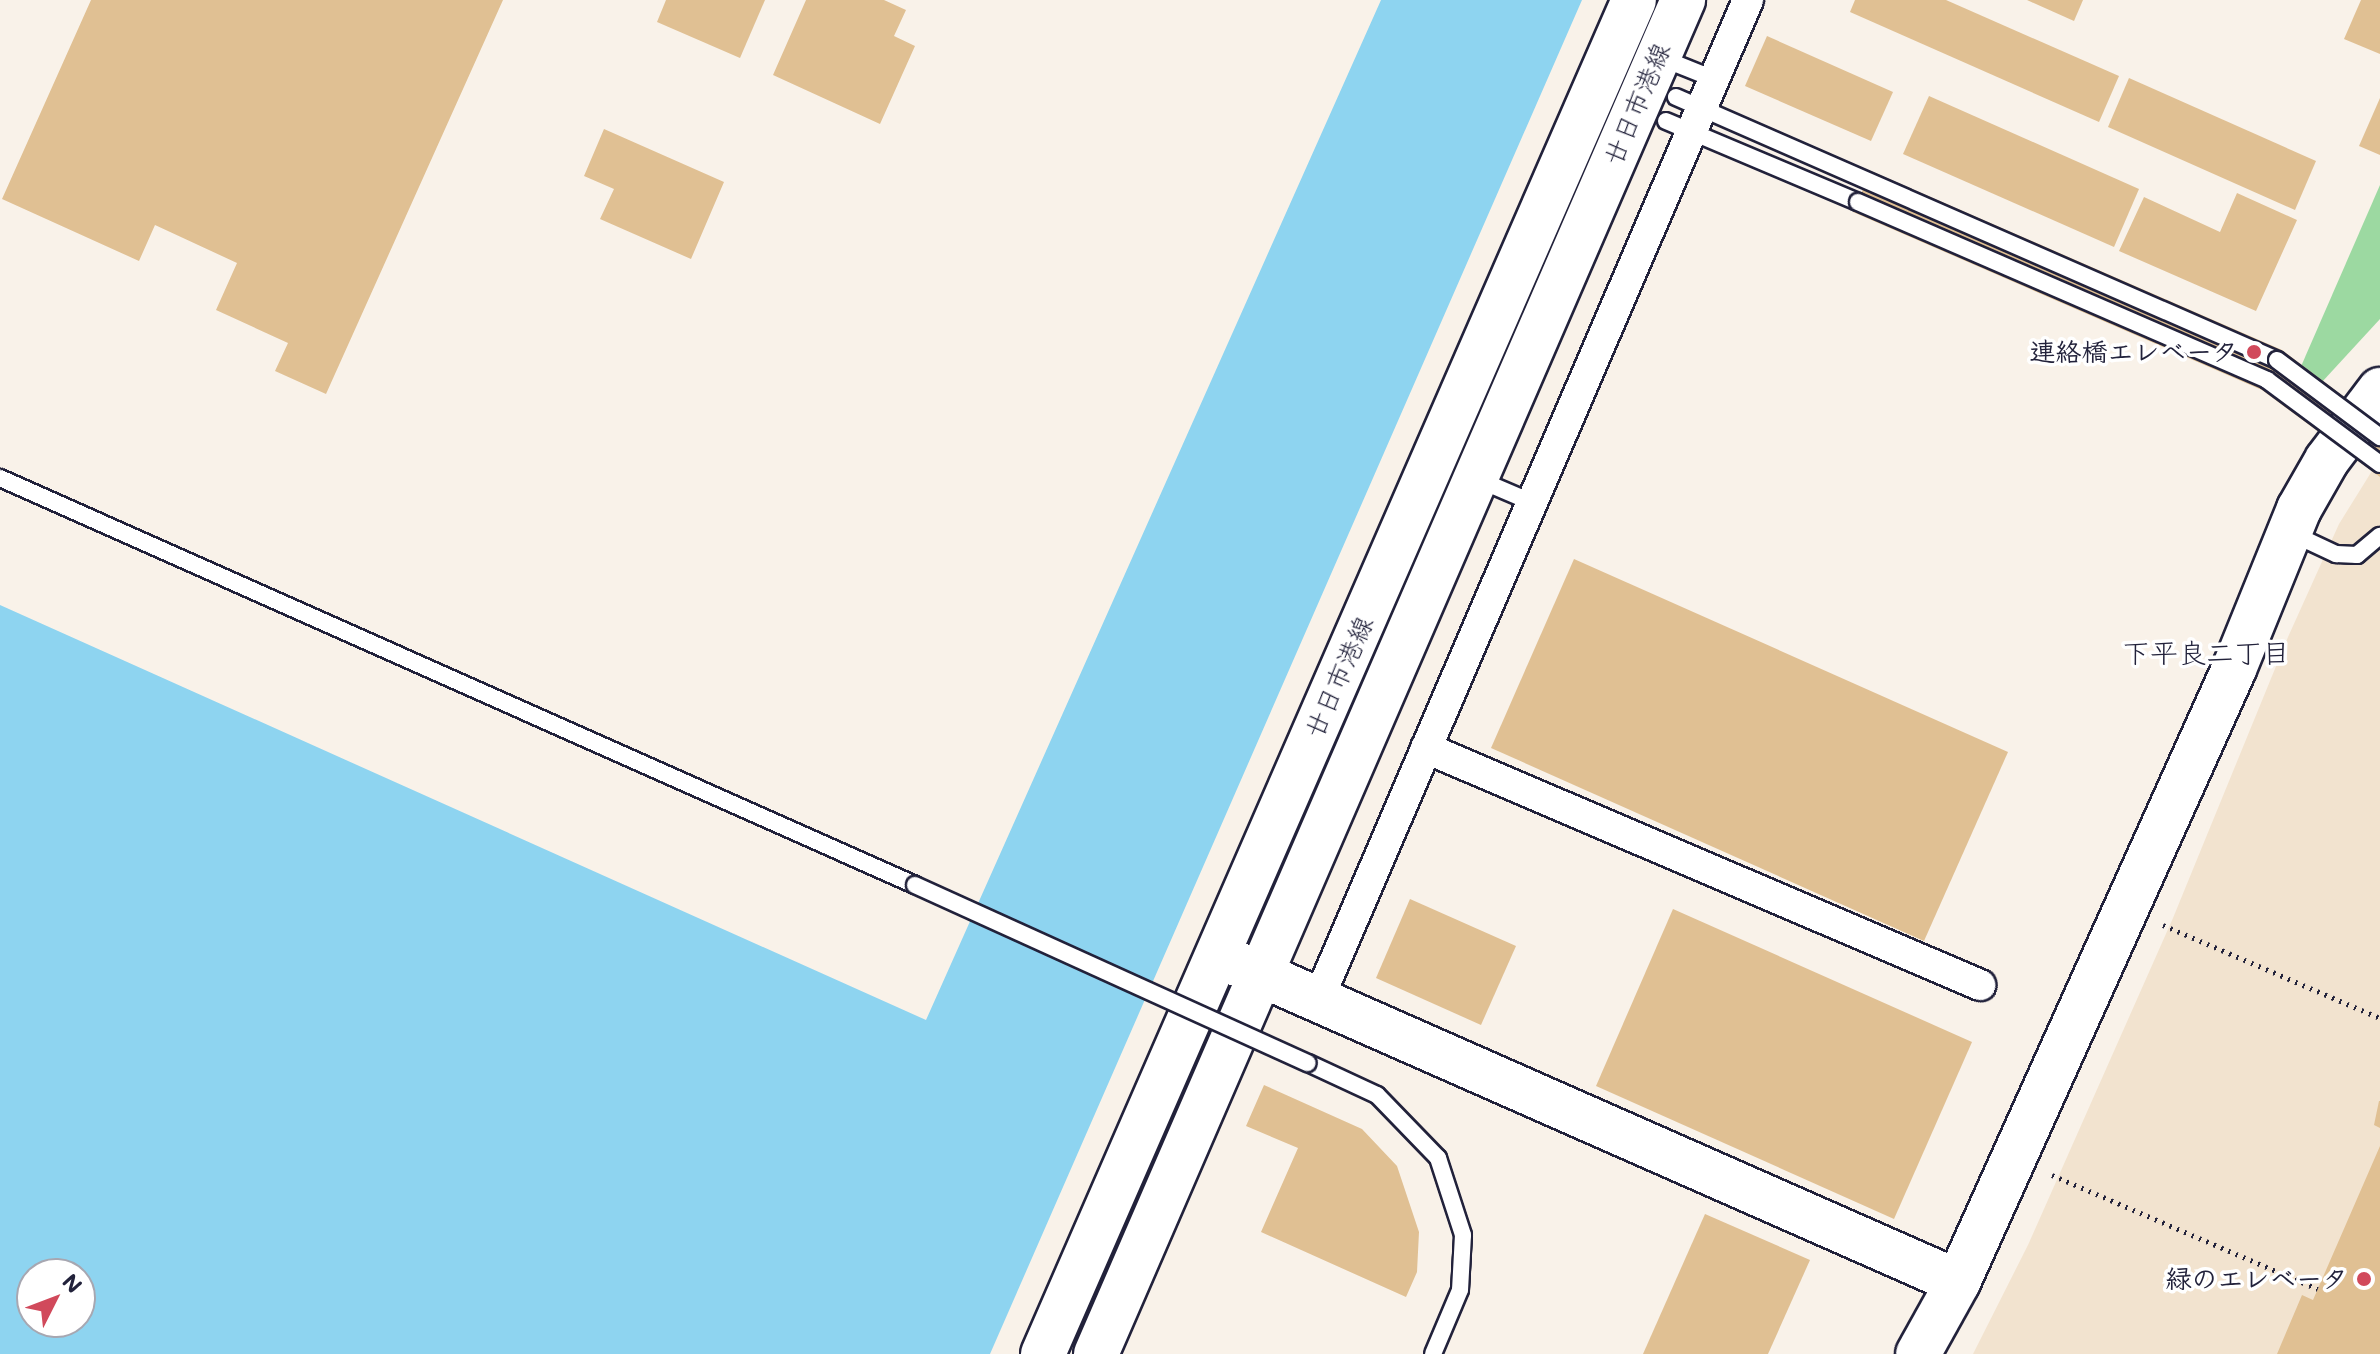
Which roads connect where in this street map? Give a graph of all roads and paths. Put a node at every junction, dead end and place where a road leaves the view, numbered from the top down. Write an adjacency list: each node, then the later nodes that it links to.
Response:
1 (1634, 0): 4 (main road, 廿日市港線)
2 (1683, 0): 4 (main road, 廿日市港線)
3 (1748, 0): 5 (street)
4 (1637, 48): 5 (lane); 10 (main road, 廿日市港線)
5 (1714, 79): 6 (street)
6 (1683, 114): 8 (lane, bridge); 9 (lane, bridge); 12 (street)
7 (2380, 390): 13 (main road)
8 (2380, 437)
9 (2380, 464)
10 (1455, 469): 12 (lane); 17 (main road, 廿日市港線); 18 (main road, 廿日市港線)
11 (0, 478): 27 (lane, bridge)
12 (1531, 502): 15 (street)
13 (2290, 533): 14 (lane); 23 (main road)
14 (2380, 536)
15 (1426, 748): 19 (street); 20 (street)
16 (2163, 925): 21 (path)
17 (1218, 956): 18 (main road); 25 (main road, 廿日市港線)
18 (1260, 975): 20 (main road); 26 (main road, 廿日市港線)
19 (1980, 985)
20 (1318, 1000): 23 (main road)
21 (2380, 1018)
22 (2052, 1175): 24 (path)
23 (1958, 1282): 28 (main road)
24 (2318, 1289)
25 (1049, 1342): 26 (main road)
26 (1098, 1353)
27 (1433, 1354)
28 (1918, 1354)

